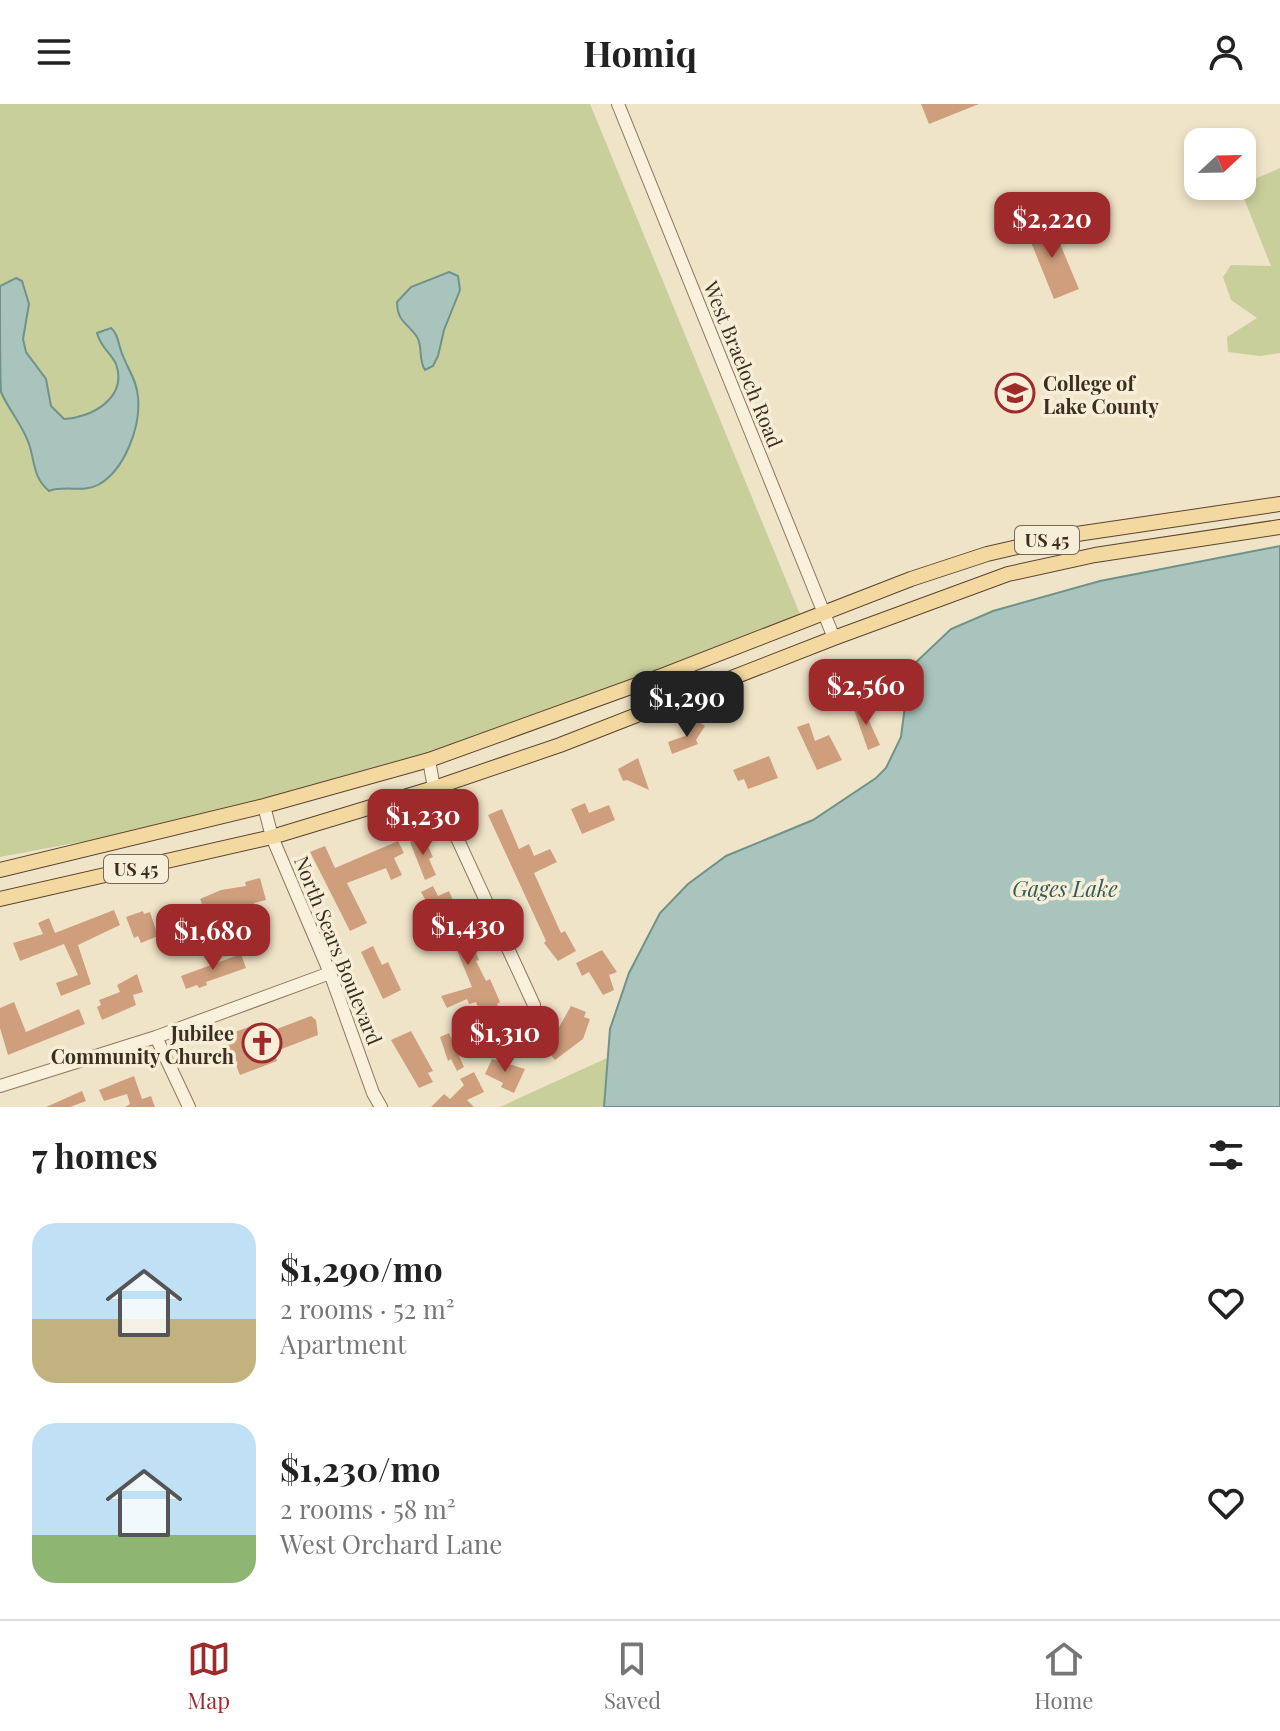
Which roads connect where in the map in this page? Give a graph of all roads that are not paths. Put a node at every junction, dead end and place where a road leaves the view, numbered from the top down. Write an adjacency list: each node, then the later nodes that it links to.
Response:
1 (621, 105): 4 (street, West Braeloch Road)
2 (1280, 504): 4 (main road, US 45)
3 (1280, 527): 5 (main road, US 45)
4 (823, 612): 5 (street, West Braeloch Road); 6 (main road, US 45)
5 (834, 638): 7 (main road, US 45)
6 (429, 760): 7 (street); 8 (main road, US 45)
7 (434, 788): 9 (main road, US 45); 13 (street)
8 (264, 806): 9 (street, North Sears Boulevard); 10 (main road, US 45)
9 (272, 837): 11 (main road, US 45); 12 (street, North Sears Boulevard)
10 (0, 870)
11 (0, 899)
12 (330, 973): 14 (street); 17 (street, North Sears Boulevard)
13 (534, 1005)
14 (156, 1037): 15 (street); 16 (street)
15 (0, 1086)
16 (189, 1107)
17 (381, 1107)

